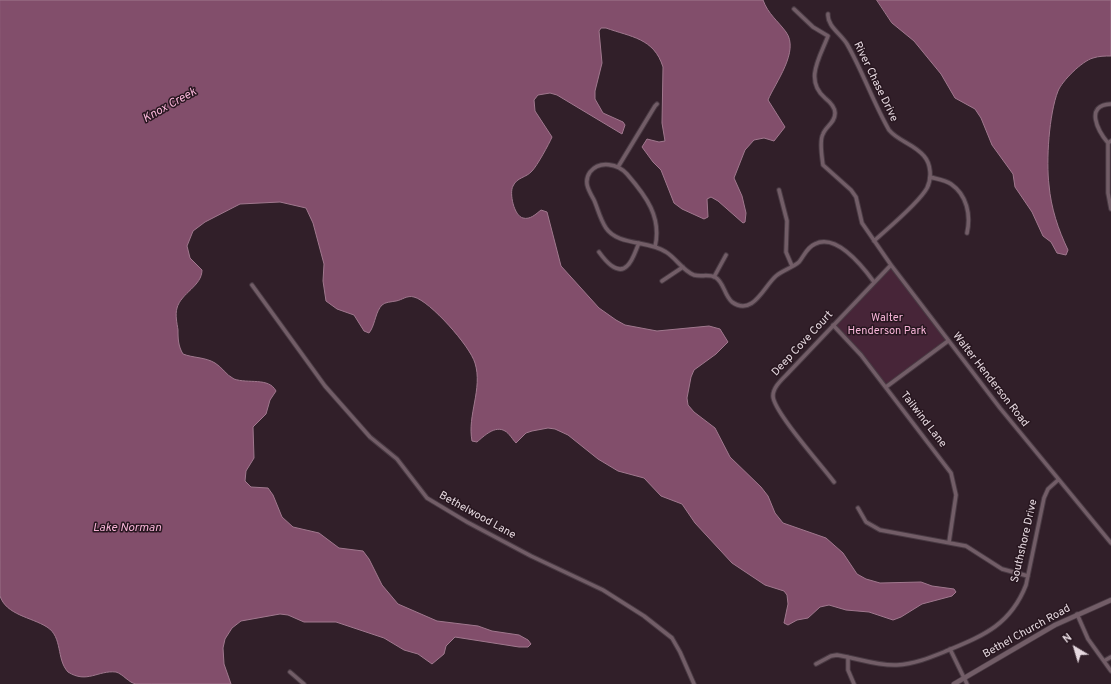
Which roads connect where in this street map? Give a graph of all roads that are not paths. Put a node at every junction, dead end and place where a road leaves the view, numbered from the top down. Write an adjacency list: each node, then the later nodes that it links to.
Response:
1 (794, 9): 11 (street, Walter Henderson Road)
2 (828, 14): 7 (street, River Chase Drive)
3 (657, 104): 6 (street)
4 (1111, 104): 5 (street)
5 (1110, 142): 9 (street)
6 (618, 166): 12 (street); 13 (street)
7 (930, 177): 10 (street); 11 (street)
8 (779, 190): 17 (street)
9 (1111, 209)
10 (966, 232)
11 (874, 241): 16 (street, Walter Henderson Road)
12 (639, 243): 13 (street); 14 (street)
13 (655, 247): 18 (street)
14 (599, 252)
15 (726, 255): 19 (street)
16 (890, 265): 21 (street, Deep Cove Court); 24 (street, Walter Henderson Road)
17 (792, 266): 19 (street); 21 (street)
18 (683, 267): 19 (street); 20 (street)
19 (714, 277)
20 (662, 280)
21 (874, 282): 23 (street, Deep Cove Court)
22 (252, 285): 43 (street, Bethelwood Lane)
23 (833, 325): 25 (street, Tailwind Lane); 27 (street, Deep Cove Court)
24 (948, 341): 25 (street); 26 (street, Walter Henderson Road)
25 (886, 387): 29 (street, Tailwind Lane)
26 (1058, 480): 30 (street, Walter Henderson Road); 31 (street, Southshore Drive)
27 (834, 482)
28 (858, 508): 29 (street)
29 (949, 542): 31 (street)
30 (1111, 543)
31 (1028, 576): 34 (street, Southshore Drive)
32 (1111, 600): 33 (street, Bethel Church Road)
33 (1077, 614): 37 (street); 41 (street, Bethel Church Road)
34 (950, 649): 35 (street, Southshore Drive); 41 (street)
35 (848, 657): 38 (street, Southshore Drive); 44 (street)
36 (1111, 657): 37 (street)
37 (1104, 661): 39 (street)
38 (816, 664)
39 (1111, 671)
40 (290, 672): 42 (street)
41 (964, 678): 45 (street, Bethel Church Road); 46 (street)
42 (304, 684)
43 (694, 684)
44 (854, 684)
45 (954, 684)
46 (967, 684)

